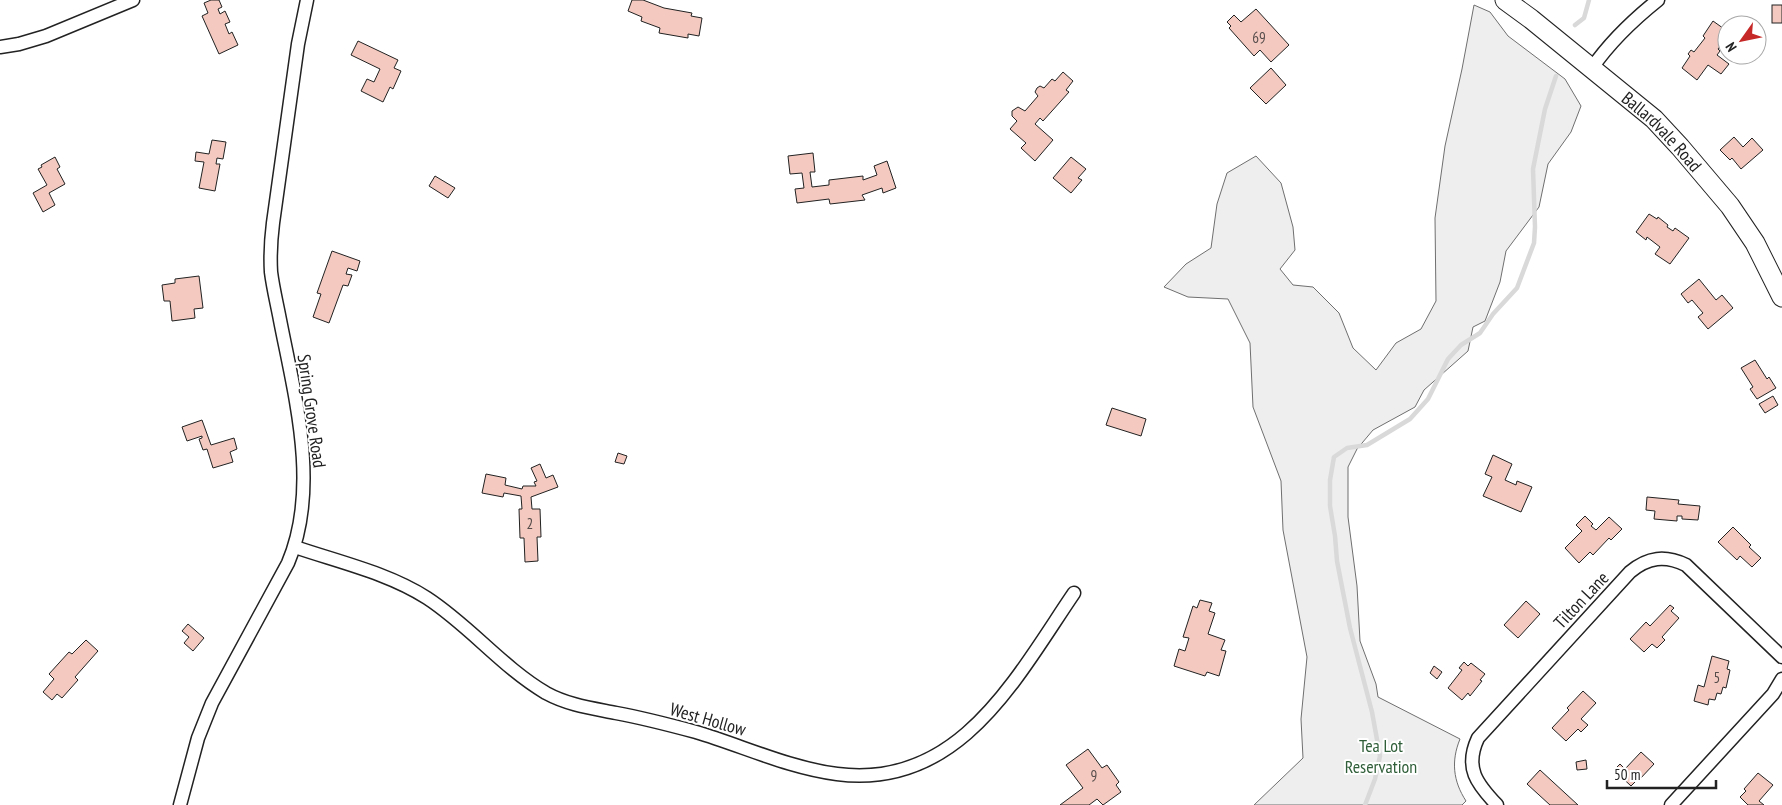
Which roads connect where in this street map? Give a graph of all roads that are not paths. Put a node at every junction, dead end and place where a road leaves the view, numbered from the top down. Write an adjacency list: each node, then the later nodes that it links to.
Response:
1 (133, 0): 5 (street)
2 (307, 0): 8 (street, Spring Grove Road)
3 (1505, 0): 6 (street, Ballardvale Road)
4 (1658, 0): 6 (street)
5 (0, 47)
6 (1592, 68): 7 (street, Ballardvale Road)
7 (1782, 296)
8 (295, 547): 9 (street, West Hollow); 12 (street, Spring Grove Road)
9 (1074, 594)
10 (1782, 657): 13 (street, Tilton Lane)
11 (1782, 679): 14 (street)
12 (180, 805)
13 (1497, 805)
14 (1671, 805)

